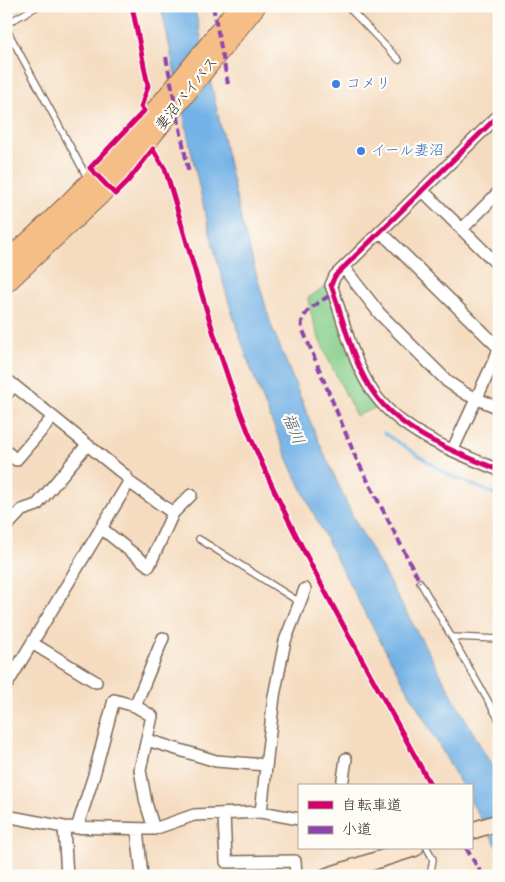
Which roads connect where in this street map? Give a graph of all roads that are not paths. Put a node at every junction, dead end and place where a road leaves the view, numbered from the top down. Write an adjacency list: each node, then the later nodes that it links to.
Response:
1 (38, 6): 5 (lane)
2 (238, 6): 8 (highway, 妻沼バイパス)
3 (256, 6): 8 (highway, 妻沼バイパス)
4 (347, 6): 6 (lane)
5 (6, 26): 9 (lane)
6 (399, 60)
7 (499, 115): 10 (street)
8 (158, 118): 9 (highway, 妻沼バイパス)
9 (97, 188): 14 (highway, 妻沼バイパス); 17 (highway, 妻沼バイパス)
10 (424, 191): 12 (street); 13 (street)
11 (499, 192): 12 (street)
12 (462, 229): 15 (street)
13 (381, 232): 16 (street); 18 (street)
14 (6, 262)
15 (499, 266)
16 (344, 268): 21 (street); 25 (street)
17 (6, 283)
18 (499, 349): 21 (street)
19 (10, 382): 20 (street); 23 (street)
20 (6, 395)
21 (475, 398): 22 (street); 25 (street)
22 (499, 408)
23 (53, 417): 24 (street); 26 (street)
24 (87, 445): 28 (street); 31 (street)
25 (453, 449): 27 (street)
26 (6, 451)
27 (499, 470)
28 (129, 482): 30 (street); 32 (street)
29 (191, 495): 30 (street)
30 (173, 513): 32 (street)
31 (6, 527)
32 (101, 528): 40 (street)
33 (199, 540): 36 (lane)
34 (420, 582): 37 (lane)
35 (305, 588): 36 (street)
36 (301, 603): 47 (street)
37 (452, 637): 39 (lane); 44 (lane)
38 (163, 638): 43 (street)
39 (499, 639)
40 (32, 643): 41 (street); 42 (street)
41 (96, 682)
42 (6, 686)
43 (135, 706): 45 (street); 55 (street)
44 (499, 720)
45 (147, 740): 47 (street); 57 (street)
46 (346, 759): 48 (street)
47 (266, 765): 49 (street)
48 (342, 784)
49 (261, 812): 50 (street); 52 (street)
50 (224, 814): 57 (street); 63 (street)
51 (6, 816): 54 (street)
52 (298, 819)
53 (499, 822): 58 (main road)
54 (64, 827): 55 (street); 61 (street)
55 (77, 828): 56 (street)
56 (137, 829): 57 (street); 62 (street)
57 (154, 829)
58 (472, 830)
59 (409, 850): 64 (main road)
60 (428, 850): 65 (lane)
61 (67, 876)
62 (142, 876)
63 (296, 876)
64 (327, 876)
65 (430, 876)

